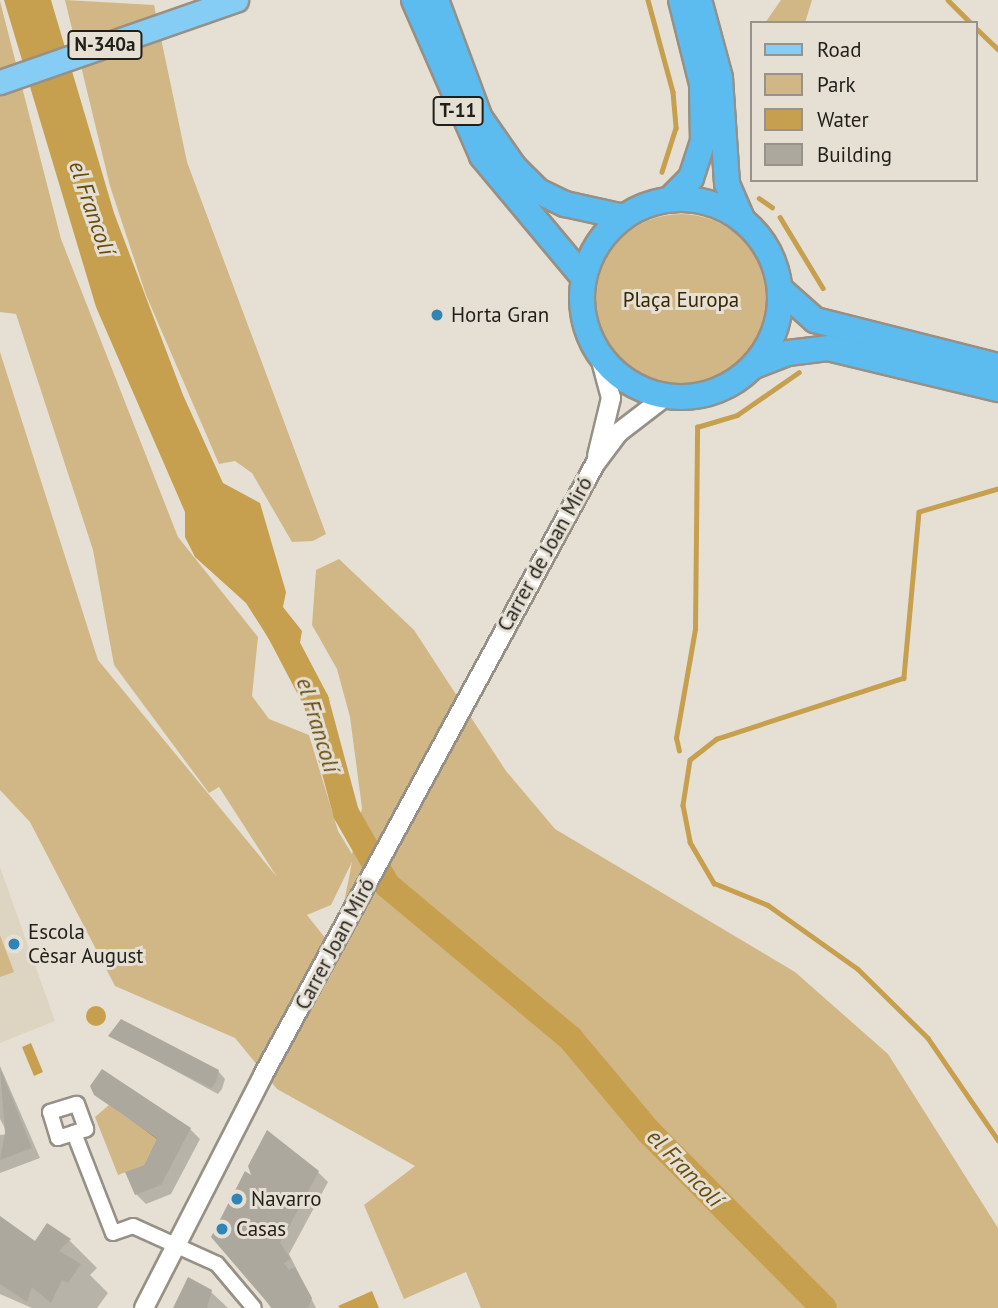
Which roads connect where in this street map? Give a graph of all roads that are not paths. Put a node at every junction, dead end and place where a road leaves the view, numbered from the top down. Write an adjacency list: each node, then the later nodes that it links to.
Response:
1 (236, 0): 6 (main road, N-340a)
2 (414, 0): 10 (highway, T-11)
3 (436, 0): 8 (highway, T-11)
4 (681, 0): 7 (highway)
5 (699, 0): 9 (highway)
6 (0, 82)
7 (669, 200): 8 (highway); 9 (highway)
8 (624, 217): 10 (highway)
9 (743, 221): 11 (highway)
10 (583, 277): 13 (highway)
11 (780, 289): 12 (highway); 14 (highway)
12 (854, 342): 14 (highway); 15 (highway); 16 (highway)
13 (600, 357): 17 (highway); 18 (street, Carrer de Joan Miró)
14 (754, 366): 17 (highway)
15 (998, 366)
16 (998, 389)
17 (665, 397): 18 (street)
18 (611, 430): 19 (street, Carrer de Joan Miró)
19 (496, 645): 21 (street, Carrer Joan Miró)
20 (74, 1133): 21 (street)
21 (178, 1245): 22 (street, Carrer Joan Miró); 23 (street)
22 (144, 1308)
23 (254, 1308)

